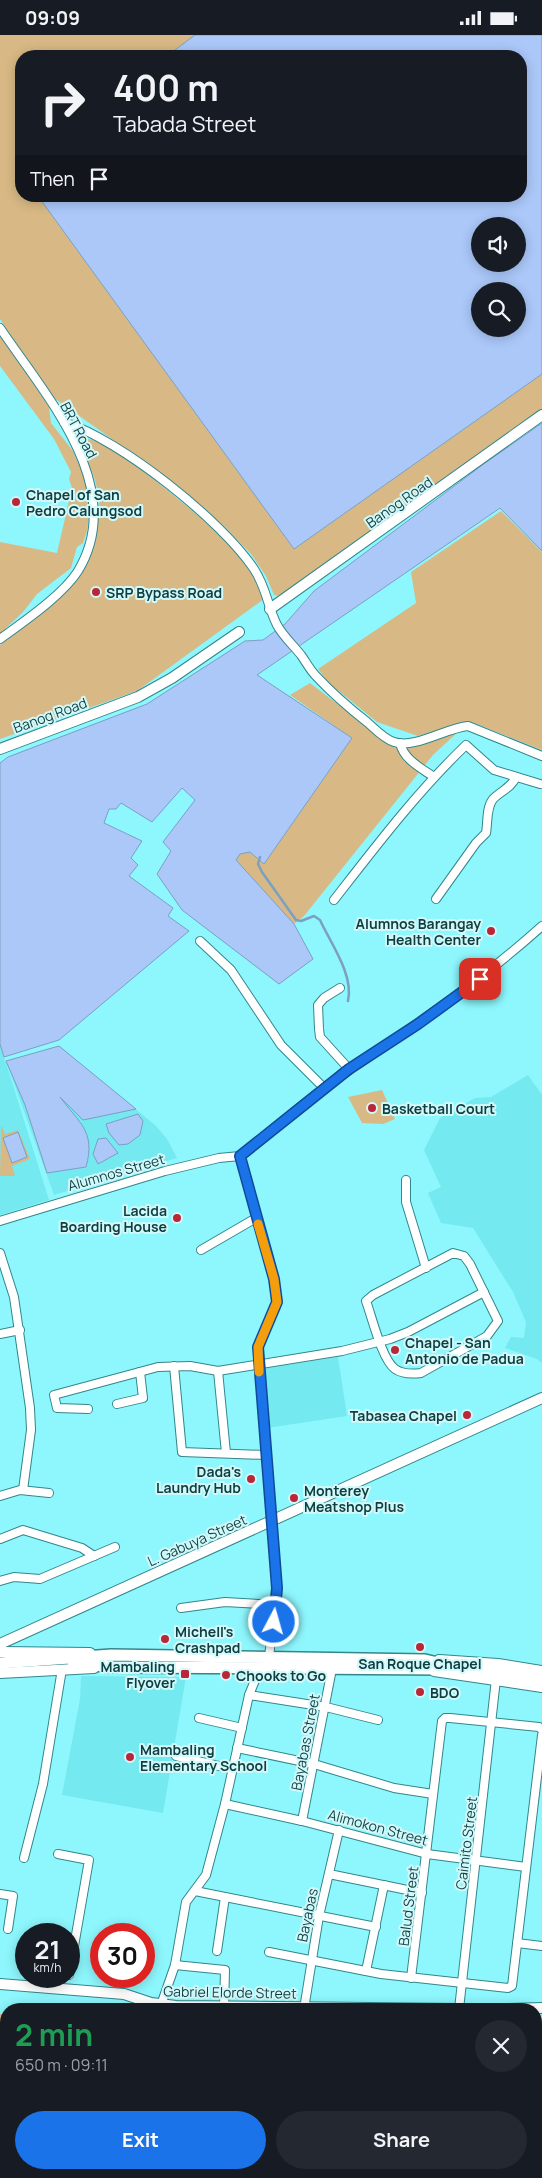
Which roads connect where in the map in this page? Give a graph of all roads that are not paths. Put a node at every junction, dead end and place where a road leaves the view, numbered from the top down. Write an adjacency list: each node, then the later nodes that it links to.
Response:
1 (0, 328): 3 (street, BRT Road)
2 (542, 415): 4 (street, Banog Road)
3 (64, 423): 4 (street); 6 (street, BRT Road)
4 (270, 609): 7 (street)
5 (239, 632): 8 (street, Banog Road)
6 (0, 639)
7 (400, 743): 9 (street); 10 (street)
8 (0, 749)
9 (542, 756)
10 (434, 777): 11 (street); 13 (street)
11 (516, 777): 12 (street); 14 (street)
12 (540, 784)
13 (334, 899)
14 (436, 899)
15 (542, 926): 18 (street)
16 (200, 941): 19 (street)
17 (340, 988): 18 (street)
18 (349, 1069): 19 (street)
19 (325, 1089): 20 (street)
20 (240, 1156): 22 (street); 23 (street, Alumnos Street)
21 (406, 1180): 26 (street)
22 (256, 1218): 24 (street); 32 (street)
23 (0, 1221)
24 (202, 1250)
25 (0, 1253): 28 (street)
26 (426, 1268): 27 (street); 30 (street)
27 (484, 1292): 30 (street); 30 (street)
28 (20, 1330): 29 (street); 40 (street)
29 (0, 1334)
30 (380, 1342): 32 (street)
31 (174, 1366): 33 (street); 34 (street); 38 (street)
32 (258, 1366): 33 (street); 39 (street)
33 (218, 1371): 38 (street)
34 (140, 1373): 36 (street); 37 (street)
35 (542, 1398): 43 (street, L. Gabuya Street)
36 (117, 1404)
37 (88, 1409)
38 (226, 1453): 39 (street)
39 (265, 1455): 43 (street)
40 (23, 1490): 41 (street); 42 (street)
41 (49, 1493)
42 (0, 1496)
43 (271, 1521): 48 (street); 50 (street, L. Gabuya Street)
44 (0, 1539): 46 (street)
45 (115, 1547): 46 (street)
46 (94, 1556): 47 (street)
47 (0, 1581)
48 (277, 1605): 49 (street); 53 (street)
49 (181, 1608)
50 (0, 1644)
51 (0, 1652): 52 (street)
52 (111, 1655): 53 (main road); 54 (main road)
53 (270, 1657): 56 (main road)
54 (39, 1659): 55 (main road); 57 (main road)
55 (0, 1663)
56 (424, 1665): 60 (main road); 61 (street); 63 (street); 64 (main road)
57 (111, 1667): 58 (main road); 59 (street)
58 (260, 1668): 60 (main road); 66 (street)
59 (62, 1669): 62 (street); 84 (street)
60 (332, 1669): 67 (street, Bayabas Street)
61 (542, 1671)
62 (0, 1673)
63 (496, 1679): 65 (street); 70 (street, Caimito Street)
64 (542, 1679)
65 (542, 1687)
66 (249, 1695): 67 (street); 71 (street)
67 (326, 1707): 69 (street); 76 (street, Bayabas Street)
68 (199, 1719): 71 (street)
69 (378, 1719)
70 (492, 1722): 72 (street); 78 (street, Balud Street); 85 (street, Caimito Street)
71 (242, 1728): 74 (street)
72 (542, 1730)
73 (542, 1735): 86 (street)
74 (237, 1748): 76 (street); 77 (street)
75 (176, 1756): 77 (street)
76 (314, 1764): 78 (street); 80 (street, Bayabas Street)
77 (232, 1769): 79 (street)
78 (433, 1794): 83 (street, Balud Street)
79 (225, 1804): 80 (street, Alimokon Street); 89 (street)
80 (302, 1821): 81 (street, Alimokon Street)
81 (339, 1830): 83 (street, Alimokon Street); 87 (street, Bayabas)
82 (58, 1854): 94 (street)
83 (427, 1854): 85 (street, Alimokon Street); 90 (street, Balud Street)
84 (24, 1858)
85 (476, 1860): 86 (street, Alimokon Street); 106 (street, Caimito Street)
86 (526, 1867): 97 (street)
87 (329, 1874): 88 (street); 93 (street, Bayabas)
88 (384, 1885): 90 (street); 95 (street)
89 (195, 1891): 92 (street); 102 (street)
90 (422, 1893): 104 (street, Balud Street)
91 (0, 1894): 96 (street)
92 (225, 1897): 93 (street); 99 (street)
93 (319, 1916): 95 (street); 101 (street, Bayabas)
94 (78, 1923)
95 (376, 1927): 103 (street)
96 (8, 1929)
97 (517, 1943): 98 (street); 106 (street)
98 (542, 1946)
99 (217, 1951)
100 (269, 1952): 101 (street)
101 (310, 1960): 103 (street); 112 (street, Bayabas)
102 (175, 1965): 110 (street); 111 (street)
103 (366, 1971): 104 (street)
104 (412, 1978): 106 (street)
105 (0, 1984): 107 (street, Gabriel Elorde Street)
106 (462, 1984): 113 (street, Caimito Street)
107 (15, 1985)
108 (66, 1988): 109 (street, Gabriel Elorde Street)
109 (154, 2003)
110 (162, 2003)
111 (224, 2003)
112 (305, 2003)
113 (460, 2003)

